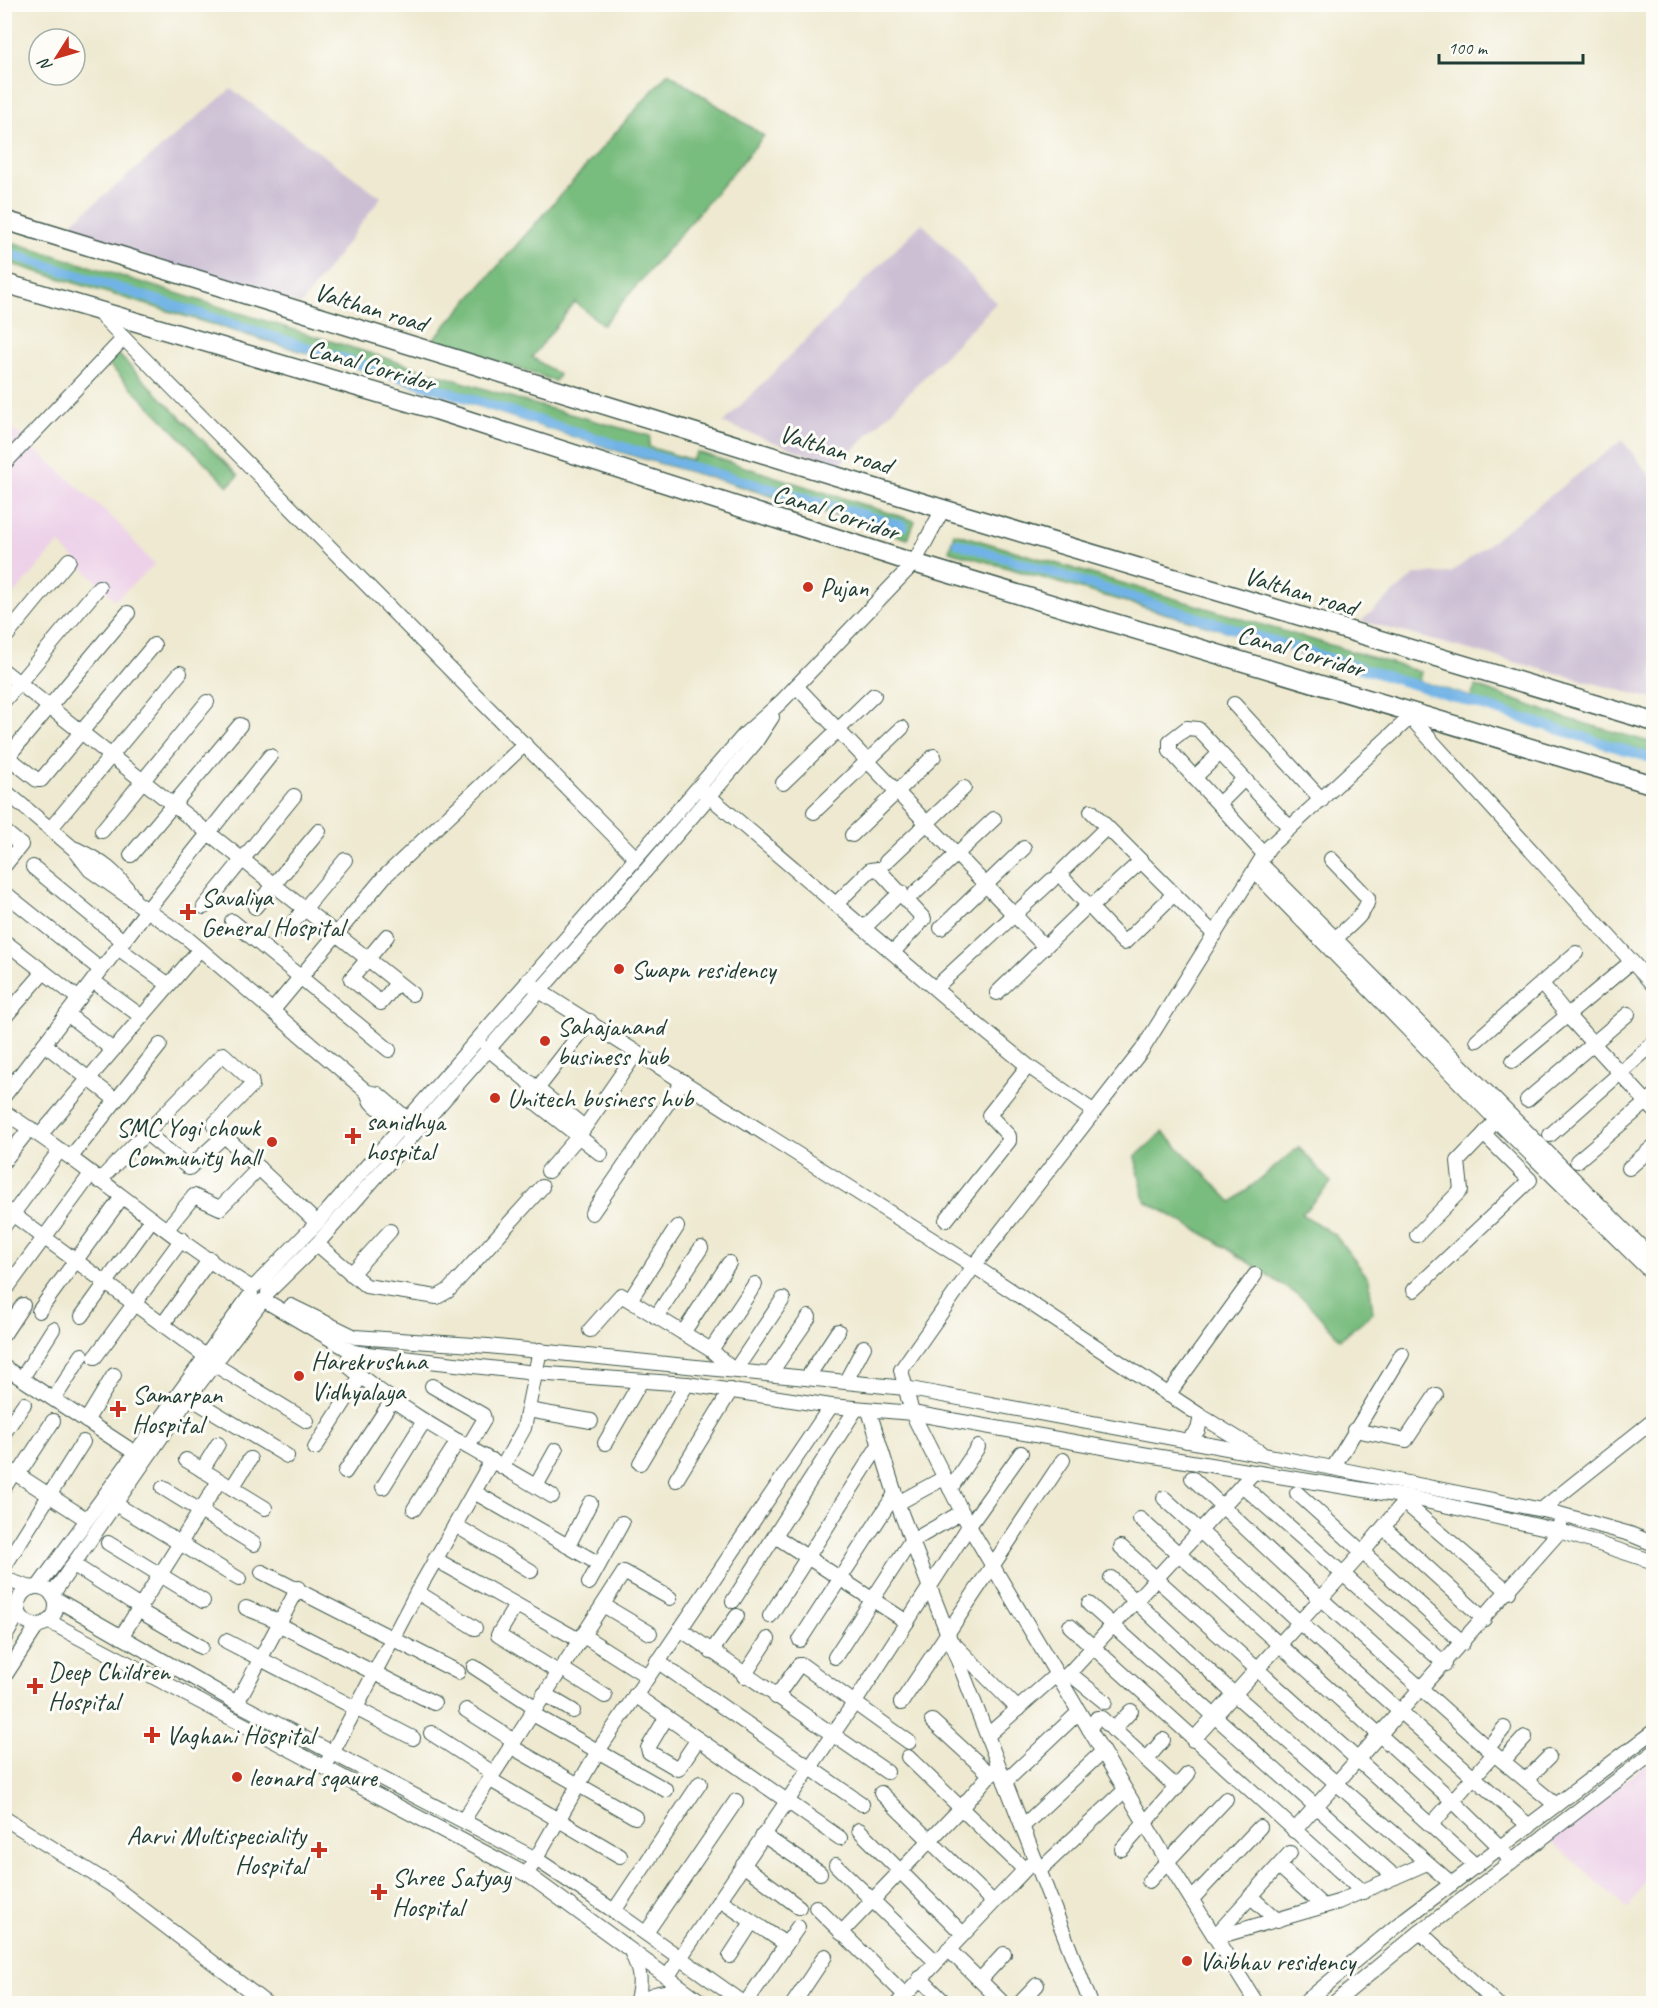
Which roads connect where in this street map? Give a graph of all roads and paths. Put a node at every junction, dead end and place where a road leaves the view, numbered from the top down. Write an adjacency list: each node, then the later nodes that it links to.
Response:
1 (4, 220): 6 (main road, Valthan road)
2 (4, 283): 3 (main road, Canal Corridor)
3 (97, 310): 4 (street); 8 (main road, Canal Corridor)
4 (124, 338): 5 (street); 28 (street)
5 (4, 464)
6 (943, 509): 8 (street); 23 (main road, Valthan road)
7 (69, 560): 11 (street)
8 (914, 564): 16 (street); 22 (main road, Canal Corridor)
9 (99, 587): 15 (street)
10 (128, 613): 21 (street)
11 (4, 639)
12 (154, 645): 27 (street)
13 (4, 671): 15 (street)
14 (180, 674): 30 (street)
15 (20, 682): 18 (street); 21 (street)
16 (796, 686): 26 (street); 43 (street)
17 (874, 695): 26 (street)
18 (4, 701)
19 (207, 702): 36 (street)
20 (1234, 704): 45 (street)
21 (51, 706): 27 (street); 33 (street)
22 (1413, 715): 39 (main road, Canal Corridor); 45 (street); 100 (street)
23 (1653, 722)
24 (240, 725): 46 (street)
25 (902, 728): 34 (street)
26 (838, 730): 34 (street); 38 (street)
27 (82, 731): 30 (street); 33 (street)
28 (525, 744): 64 (street); 89 (street)
29 (1220, 753): 35 (street); 35 (street); 37 (street)
30 (112, 755): 36 (street); 53 (street)
31 (270, 756): 58 (street)
32 (934, 756): 42 (street)
33 (6, 759)
34 (868, 760): 42 (street); 49 (street)
35 (1194, 777): 47 (street)
36 (144, 779): 46 (street); 56 (street)
37 (1244, 779): 47 (street); 54 (street)
38 (783, 783)
39 (1653, 785)
40 (964, 788): 51 (street)
41 (4, 790): 53 (street)
42 (898, 790): 51 (street); 59 (street)
43 (703, 791): 64 (street); 78 (street); 107 (street)
44 (294, 796): 63 (street)
45 (1322, 800): 54 (street)
46 (174, 804): 58 (street); 62 (street)
47 (1219, 804): 69 (street)
48 (1091, 811): 52 (street)
49 (814, 812)
50 (994, 819): 61 (street)
51 (928, 822): 61 (street); 68 (street)
52 (1107, 827): 67 (street); 83 (street)
53 (51, 828): 82 (street)
54 (1290, 828): 69 (street)
55 (4, 831): 70 (street)
56 (102, 831)
57 (319, 831): 73 (street)
58 (209, 832): 63 (street); 82 (street)
59 (852, 835)
60 (1024, 848): 74 (street)
61 (958, 852): 74 (street); 75 (street)
62 (131, 855)
63 (244, 858): 73 (street); 80 (street)
64 (636, 858): 107 (street)
65 (1331, 859): 92 (street)
66 (345, 860): 81 (street)
67 (1141, 861): 76 (street); 83 (street)
68 (886, 862)
69 (1260, 863): 90 (street); 92 (street); 141 (street)
70 (5, 865)
71 (33, 867): 94 (street)
72 (1052, 880): 84 (street)
73 (274, 883): 79 (street); 81 (street)
74 (986, 884): 84 (street); 87 (street)
75 (908, 892): 78 (street); 86 (street); 97 (street)
76 (1174, 894): 83 (street); 90 (street)
77 (10, 897): 102 (street)
78 (837, 904): 86 (street)
79 (255, 907)
80 (204, 908)
81 (304, 908): 88 (street); 89 (street)
82 (148, 909): 94 (street); 96 (street)
83 (1086, 910): 95 (street)
84 (1016, 915): 95 (street); 109 (street)
85 (232, 921): 103 (street)
86 (864, 928): 97 (street)
87 (941, 928)
88 (286, 932)
89 (336, 933): 99 (street); 103 (street)
90 (1215, 935): 139 (street)
91 (387, 936): 99 (street)
92 (1335, 939): 176 (street)
93 (4, 941): 101 (street)
94 (121, 944): 102 (street); 106 (street)
95 (1045, 946): 110 (street)
96 (200, 949): 106 (street); 114 (street)
97 (893, 952): 109 (street)
98 (1576, 953): 105 (street)
99 (367, 958): 104 (street); 104 (street)
100 (1631, 962): 108 (street); 117 (street)
101 (44, 972): 112 (street); 113 (street)
102 (97, 975): 112 (street); 118 (street)
103 (301, 975): 114 (street); 127 (street)
104 (397, 983): 111 (street)
105 (1542, 984): 117 (street); 120 (street)
106 (169, 985): 118 (street)
107 (533, 985): 119 (street); 125 (street); 142 (street)
108 (1653, 986)
109 (935, 988): 130 (street)
110 (997, 993)
111 (412, 994)
112 (79, 999): 115 (street)
113 (7, 1008)
114 (273, 1010): 142 (street)
115 (67, 1014): 122 (street); 126 (street)
116 (1628, 1014): 123 (street)
117 (1567, 1016): 123 (street); 129 (street)
118 (142, 1017): 126 (street)
119 (590, 1021): 128 (street); 134 (street)
120 (1477, 1040)
121 (1653, 1043): 131 (street)
122 (44, 1044): 132 (street); 135 (street)
123 (1594, 1044): 131 (street); 137 (street)
124 (160, 1045): 136 (street)
125 (487, 1048): 134 (street); 142 (street)
126 (113, 1050): 132 (street)
127 (389, 1050)
128 (637, 1052): 133 (street); 145 (street)
129 (1513, 1060)
130 (1029, 1066): 139 (street); 163 (street)
131 (1620, 1073): 138 (street); 147 (street)
132 (88, 1079): 136 (street); 143 (street)
133 (683, 1081): 161 (street); 178 (street)
134 (536, 1088): 145 (street)
135 (4, 1096)
136 (116, 1100): 150 (street)
137 (1527, 1100)
138 (1651, 1103): 153 (street)
139 (1093, 1111): 178 (street)
140 (4, 1112): 143 (street)
141 (1496, 1120): 146 (street); 181 (street)
142 (410, 1127): 164 (street); 172 (street)
143 (35, 1131): 150 (street); 152 (street)
144 (145, 1132): 148 (street); 148 (street); 157 (street)
145 (581, 1132): 151 (street); 156 (street)
146 (1484, 1134): 169 (street); 185 (street)
147 (1550, 1135)
148 (224, 1136): 154 (street)
149 (1653, 1146): 155 (street)
150 (65, 1153): 157 (street); 160 (street)
151 (601, 1154)
152 (4, 1161)
153 (1577, 1161)
154 (259, 1168): 164 (street); 167 (street)
155 (1629, 1168)
156 (549, 1171)
157 (95, 1177): 159 (street); 170 (street)
158 (542, 1187): 179 (street)
159 (122, 1197): 162 (street); 175 (street)
160 (9, 1211): 165 (street); 170 (street)
161 (592, 1213)
162 (152, 1219): 167 (street); 182 (street)
163 (946, 1220)
164 (317, 1223): 186 (street)
165 (4, 1226)
166 (677, 1227): 188 (street)
167 (167, 1229): 171 (street)
168 (390, 1231): 179 (street)
169 (1417, 1234)
170 (45, 1237): 175 (street); 184 (street)
171 (182, 1239): 174 (street); 189 (street)
172 (317, 1244): 179 (street); 186 (street)
173 (701, 1248): 193 (street)
174 (210, 1259): 186 (street); 195 (street)
175 (75, 1260): 182 (street); 191 (street)
176 (1653, 1260)
177 (729, 1263): 200 (street)
178 (974, 1266): 219 (street); 221 (street)
179 (351, 1274)
180 (1255, 1275): 221 (street)
181 (1653, 1275)
182 (106, 1282): 189 (street); 192 (street)
183 (755, 1284): 203 (street)
184 (7, 1288)
185 (1414, 1290)
186 (260, 1293): 202 (street); 204 (street); 206 (street)
187 (783, 1299): 208 (street)
188 (630, 1300): 193 (street); 198 (street)
189 (135, 1303): 195 (street); 224 (street)
190 (23, 1305): 196 (street)
191 (39, 1311)
192 (82, 1316)
193 (656, 1317): 200 (street)
194 (809, 1317): 210 (street)
195 (163, 1324): 206 (street)
196 (6, 1328)
197 (53, 1329): 213 (street)
198 (590, 1330)
199 (838, 1331): 214 (street)
200 (683, 1333): 203 (street)
201 (864, 1347): 216 (street)
202 (540, 1350): 208 (street); 209 (street)
203 (711, 1350): 208 (street)
204 (351, 1351): 209 (street); 212 (street)
205 (1402, 1354): 238 (street)
206 (210, 1360): 223 (street); 235 (street); 253 (street)
207 (4, 1367): 213 (street)
208 (734, 1369): 210 (street)
209 (535, 1373): 215 (street); 228 (street)
210 (771, 1374): 214 (street)
211 (114, 1376): 233 (street)
212 (361, 1376): 225 (street); 247 (street)
213 (22, 1378): 224 (street)
214 (807, 1378): 216 (street)
215 (641, 1381): 217 (street); 243 (street)
216 (846, 1381): 219 (street)
217 (687, 1384): 220 (street); 259 (street)
218 (432, 1386): 245 (street)
219 (905, 1388): 230 (street); 241 (street)
220 (731, 1390): 227 (street); 267 (street)
221 (1168, 1395): 231 (street)
222 (1436, 1395): 238 (street)
223 (189, 1397): 251 (street); 253 (street)
224 (54, 1399): 233 (street)
225 (393, 1399): 236 (street); 263 (street)
226 (24, 1404): 240 (street)
227 (831, 1406): 229 (street); 354 (street)
228 (528, 1410): 237 (street); 258 (street)
229 (862, 1410): 230 (street); 246 (street); 299 (street)
230 (912, 1413): 264 (street); 269 (street)
231 (1201, 1416): 241 (street); 252 (street)
232 (1653, 1419): 290 (street)
233 (86, 1420): 253 (street)
234 (53, 1421): 262 (street)
235 (307, 1421)
236 (424, 1421): 245 (street); 272 (street)
237 (591, 1421)
238 (1354, 1430): 260 (street)
239 (1653, 1431): 290 (street)
240 (4, 1433)
241 (1187, 1441): 252 (street)
242 (83, 1442): 278 (street)
243 (605, 1443)
244 (218, 1444): 261 (street)
245 (463, 1444): 258 (street); 287 (street)
246 (879, 1445): 281 (street); 309 (street)
247 (315, 1448)
248 (978, 1448): 269 (street)
249 (556, 1450): 271 (street)
250 (1020, 1453): 295 (street)
251 (287, 1456)
252 (1268, 1456): 255 (street)
253 (141, 1457): 284 (street); 291 (street)
254 (250, 1459): 275 (street)
255 (1284, 1459): 260 (street); 266 (street)
256 (186, 1460): 261 (street)
257 (1063, 1460): 313 (street)
258 (497, 1463): 271 (street); 276 (street)
259 (640, 1463)
260 (1333, 1468): 290 (street)
261 (202, 1470): 268 (street)
262 (12, 1471): 273 (street); 278 (street)
263 (345, 1472)
264 (1253, 1473): 266 (street); 270 (street)
265 (1192, 1478): 285 (street)
266 (1283, 1478): 282 (street)
267 (675, 1480)
268 (219, 1481): 275 (street); 288 (street)
269 (947, 1484): 281 (street); 289 (street)
270 (1242, 1485): 285 (street); 318 (street)
271 (536, 1486): 279 (street)
272 (382, 1487)
273 (4, 1488)
274 (163, 1488): 288 (street)
275 (232, 1488): 286 (street)
276 (474, 1492): 294 (street); 305 (street)
277 (1297, 1493): 307 (street)
278 (49, 1495): 291 (street); 315 (street)
279 (552, 1496)
280 (1164, 1498): 297 (street)
281 (897, 1499): 300 (street); 323 (street)
282 (1406, 1500): 296 (street); 298 (street); 330 (street)
283 (590, 1503): 305 (street)
284 (117, 1505): 302 (street); 314 (street)
285 (1223, 1505): 297 (street); 333 (street)
286 (265, 1508)
287 (414, 1509)
288 (200, 1512): 302 (street); 303 (street)
289 (962, 1512): 295 (street); 300 (street)
290 (1551, 1512): 298 (street); 304 (street)
291 (86, 1519): 326 (street)
292 (1140, 1519): 308 (street)
293 (622, 1523): 312 (street)
294 (455, 1525): 310 (street); 316 (street)
295 (969, 1526): 313 (street); 327 (street)
296 (1383, 1528): 307 (street); 346 (street)
297 (1201, 1530): 308 (street); 348 (street)
298 (1560, 1532): 311 (street); 330 (street)
299 (775, 1536): 309 (street); 336 (street)
300 (912, 1540): 327 (street); 334 (street)
301 (108, 1543): 319 (street)
302 (181, 1544): 319 (street); 320 (street)
303 (254, 1544)
304 (1653, 1544)
305 (568, 1546): 312 (street)
306 (1121, 1547): 324 (street)
307 (1363, 1552): 318 (street); 364 (street)
308 (1178, 1554): 324 (street); 365 (street)
309 (807, 1558): 323 (street); 345 (street)
310 (435, 1559): 329 (street); 339 (street)
311 (1653, 1562)
312 (599, 1564): 325 (street)
313 (992, 1564): 356 (street); 380 (street)
314 (74, 1565): 331 (street); 343 (street)
315 (4, 1567)
316 (531, 1571)
317 (262, 1572): 328 (street)
318 (1343, 1574): 333 (street); 372 (street)
319 (161, 1576): 335 (street); 343 (street)
320 (239, 1578)
321 (1112, 1578): 337 (street)
322 (4, 1579): 326 (street)
323 (840, 1579): 334 (street); 362 (street)
324 (1157, 1579): 337 (street); 374 (street)
325 (589, 1583)
326 (34, 1587): 331 (street); 341 (street)
327 (930, 1587): 347 (street); 356 (street)
328 (298, 1588): 350 (street); 358 (street)
329 (417, 1592): 353 (street); 358 (street)
330 (1509, 1592): 346 (street)
331 (53, 1597): 349 (street); 357 (street)
332 (670, 1598): 340 (street)
333 (1320, 1598): 348 (street); 382 (street)
334 (872, 1600): 347 (street); 369 (street)
335 (203, 1601)
336 (733, 1601)
337 (1137, 1602): 352 (street); 385 (street)
338 (1089, 1604): 352 (street)
339 (516, 1605): 359 (street); 375 (street)
340 (603, 1605): 355 (street); 359 (street)
341 (14, 1607): 349 (street); 360 (street)
342 (246, 1608): 350 (street)
343 (139, 1609): 357 (street); 366 (street)
344 (737, 1616): 368 (street)
345 (770, 1616)
346 (1484, 1619): 364 (street)
347 (906, 1622): 388 (street)
348 (1299, 1622): 365 (street); 400 (street)
349 (43, 1623): 381 (street); 429 (street)
350 (280, 1624): 370 (street); 376 (street)
351 (1070, 1626): 367 (street)
352 (1114, 1626): 367 (street); 401 (street)
353 (475, 1628)
354 (680, 1629): 368 (street); 371 (street)
355 (650, 1634)
356 (949, 1636): 392 (street); 394 (street); 410 (street)
357 (121, 1637): 390 (street)
358 (393, 1637): 376 (street); 377 (street)
359 (580, 1638): 375 (street); 378 (street)
360 (4, 1639)
361 (768, 1639): 379 (street)
362 (800, 1640)
363 (226, 1641): 370 (street)
364 (1463, 1643): 372 (street)
365 (1278, 1645): 374 (street); 411 (street)
366 (201, 1647)
367 (1093, 1648): 380 (street); 416 (street)
368 (711, 1652): 379 (street)
369 (835, 1657)
370 (261, 1659): 390 (street); 393 (street)
371 (657, 1662): 378 (street); 428 (street)
372 (1445, 1664): 382 (street)
373 (474, 1667): 396 (street)
374 (1256, 1669): 385 (street); 427 (street)
375 (560, 1670): 383 (street); 386 (street)
376 (375, 1672): 391 (street); 393 (street)
377 (458, 1672)
378 (647, 1676): 384 (street)
379 (744, 1676): 387 (street)
380 (1062, 1676): 389 (street); 394 (street); 399 (street)
381 (4, 1677)
382 (1422, 1689): 400 (street); 423 (street)
383 (544, 1694): 396 (street); 397 (street)
384 (635, 1695): 402 (street); 419 (street)
385 (1235, 1695): 401 (street); 438 (street)
386 (605, 1696)
387 (776, 1697): 388 (street); 409 (street)
388 (855, 1702): 409 (street); 417 (street)
389 (1105, 1702)
390 (237, 1703): 422 (street)
391 (434, 1703)
392 (901, 1703)
393 (356, 1707): 413 (street); 422 (street)
394 (1018, 1709): 410 (street)
395 (466, 1710): 418 (street)
396 (533, 1710): 418 (street); 419 (street)
397 (573, 1711)
398 (1131, 1711): 406 (street)
399 (1079, 1712): 404 (street); 436 (street)
400 (1401, 1712): 411 (street); 434 (street)
401 (1214, 1717): 416 (street); 450 (street)
402 (666, 1718): 414 (street); 414 (street)
403 (932, 1720): 430 (street)
404 (1089, 1728): 406 (street); 420 (street)
405 (1504, 1728): 423 (street)
406 (1113, 1730): 426 (street)
407 (1653, 1731): 449 (street)
408 (431, 1733): 433 (street)
409 (832, 1735): 428 (street); 431 (street)
410 (988, 1735): 430 (street)
411 (1380, 1737): 427 (street); 447 (street)
412 (1524, 1737): 423 (street)
413 (413, 1738)
414 (698, 1739): 444 (street)
415 (1163, 1740): 426 (street)
416 (1193, 1740): 462 (street)
417 (909, 1742)
418 (512, 1743): 433 (street); 439 (street)
419 (598, 1751): 439 (street); 441 (street)
420 (1102, 1752): 442 (street); 459 (street)
421 (1653, 1752): 472 (street)
422 (332, 1753): 429 (street); 454 (street)
423 (1495, 1754): 434 (street); 435 (street)
424 (908, 1757): 451 (street)
425 (1549, 1757): 435 (street)
426 (1146, 1760): 440 (street)
427 (1358, 1761): 438 (street); 457 (street)
428 (811, 1767): 444 (street); 448 (street)
429 (324, 1768): 482 (street)
430 (994, 1770): 436 (street); 451 (street)
431 (887, 1772)
432 (1188, 1774): 440 (street)
433 (491, 1776): 454 (street); 455 (street)
434 (1473, 1778): 447 (street); 458 (street)
435 (1526, 1780): 449 (street)
436 (1005, 1782): 459 (street)
437 (700, 1783): 495 (street)
438 (1337, 1784): 450 (street); 473 (street)
439 (578, 1786): 452 (street); 455 (street)
440 (1177, 1788): 456 (street)
441 (666, 1790)
442 (1125, 1791): 456 (street); 474 (street)
443 (881, 1793): 465 (street)
444 (786, 1799): 463 (street); 464 (street)
445 (1226, 1799): 471 (street)
446 (736, 1801): 500 (street)
447 (1452, 1801): 457 (street); 466 (street)
448 (862, 1804)
449 (1556, 1804): 458 (street)
450 (1316, 1807): 462 (street); 483 (street)
451 (961, 1808): 465 (street); 479 (street)
452 (635, 1817)
453 (4, 1818): 519 (street)
454 (464, 1819): 470 (street)
455 (558, 1820): 469 (street); 470 (street)
456 (1145, 1824): 467 (street); 471 (street)
457 (1431, 1825): 478 (street)
458 (1530, 1826): 466 (street)
459 (1022, 1827): 474 (street)
460 (1260, 1827): 488 (street)
461 (859, 1830): 480 (street)
462 (1294, 1831): 486 (street)
463 (763, 1834): 475 (street); 481 (street)
464 (840, 1838)
465 (931, 1839): 480 (street); 491 (street)
466 (1500, 1847): 472 (street); 478 (street)
467 (1122, 1850)
468 (1290, 1853): 477 (street)
469 (620, 1856)
470 (536, 1859): 482 (street); 495 (street)
471 (1168, 1862): 484 (street); 488 (street)
472 (1511, 1862): 499 (street)
473 (1427, 1863): 483 (street); 485 (street)
474 (1037, 1864): 479 (street); 526 (street)
475 (743, 1865): 489 (street); 493 (street)
476 (836, 1865): 490 (street)
477 (1279, 1866): 487 (street); 492 (street)
478 (1476, 1866): 485 (street)
479 (1024, 1869): 491 (street)
480 (902, 1870): 490 (street); 502 (street)
481 (820, 1873)
482 (526, 1875): 505 (street)
483 (1395, 1876): 486 (street)
484 (1149, 1881)
485 (1452, 1884): 528 (street)
486 (1363, 1892): 492 (street)
487 (1250, 1896): 496 (street); 503 (street)
488 (1192, 1899): 503 (street)
489 (720, 1900): 497 (street); 510 (street)
490 (872, 1901): 501 (street); 511 (street)
491 (993, 1902): 502 (street)
492 (1323, 1906): 496 (street)
493 (799, 1907)
494 (816, 1907): 501 (street)
495 (614, 1911): 500 (street)
496 (1276, 1920): 503 (street)
497 (752, 1922): 504 (street); 508 (street)
498 (798, 1927): 504 (street)
499 (1420, 1932): 529 (street); 530 (street)
500 (646, 1933): 510 (street)
501 (841, 1933): 517 (street)
502 (963, 1934): 506 (street)
503 (1216, 1936): 527 (street)
504 (786, 1944): 521 (street)
505 (629, 1949): 512 (street); 518 (street)
506 (948, 1950): 511 (street); 514 (street)
507 (1004, 1954): 514 (street)
508 (730, 1956)
509 (825, 1956): 522 (street)
510 (681, 1959): 512 (street); 521 (street)
511 (936, 1962): 513 (street)
512 (667, 1977): 516 (street)
513 (920, 1978): 517 (street); 523 (street)
514 (980, 1980): 524 (street)
515 (1037, 1985): 525 (street)
516 (688, 1992): 518 (street); 520 (street)
517 (901, 1999)
518 (635, 2003)
519 (267, 2004)
520 (704, 2004)
521 (745, 2004)
522 (793, 2004)
523 (946, 2004)
524 (1004, 2004)
525 (1019, 2004)
526 (1091, 2004)
527 (1257, 2004)
528 (1303, 2004)
529 (1333, 2004)
530 (1497, 2004)

